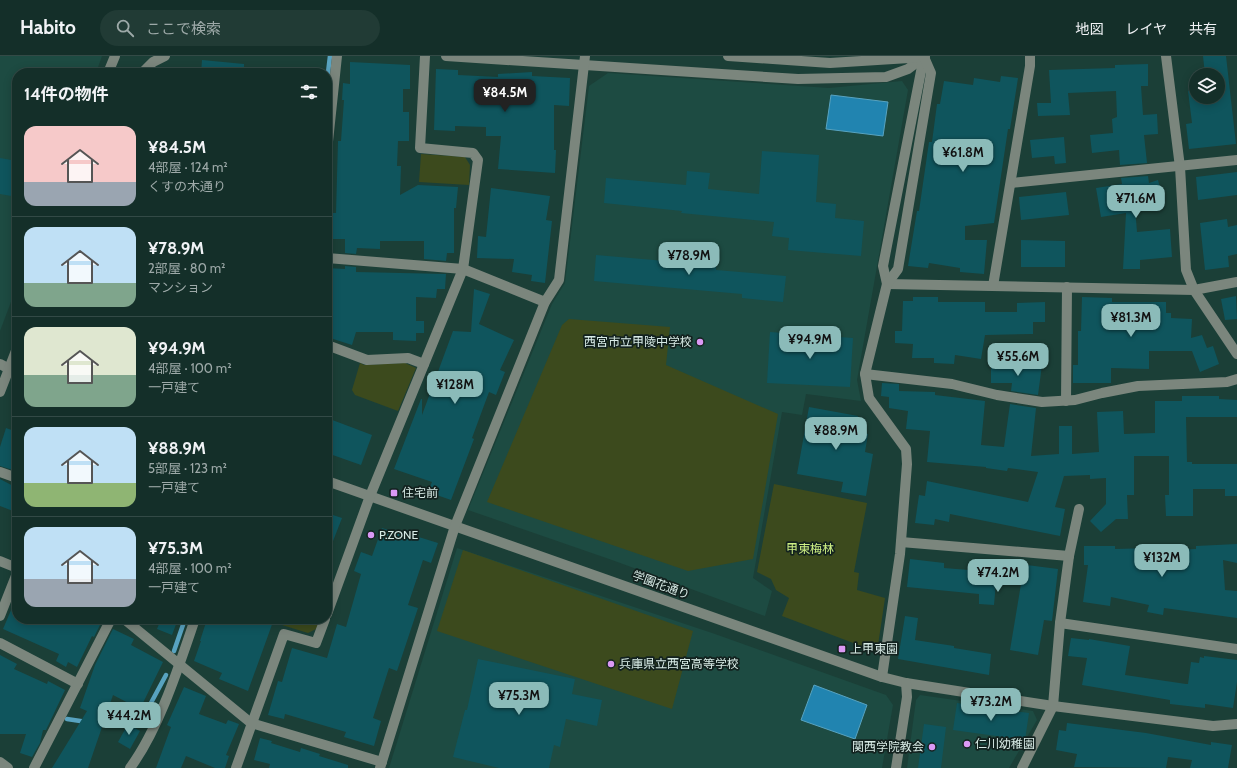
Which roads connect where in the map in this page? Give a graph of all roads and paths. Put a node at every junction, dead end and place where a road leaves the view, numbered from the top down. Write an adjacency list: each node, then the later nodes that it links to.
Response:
1 (115, 56): 11 (street)
2 (165, 56): 12 (street)
3 (337, 56): 13 (street)
4 (425, 56): 18 (street)
5 (446, 56): 10 (street)
6 (728, 56): 7 (street)
7 (926, 56): 10 (street); 20 (street); 20 (street)
8 (1030, 56): 16 (street)
9 (1166, 56): 15 (street)
10 (585, 61): 24 (street)
11 (110, 68)
12 (147, 68)
13 (332, 104)
14 (1237, 160): 15 (street)
15 (1180, 167): 16 (street); 23 (street)
16 (1011, 184): 21 (street)
17 (332, 258): 18 (street)
18 (463, 269): 24 (street); 27 (street)
19 (1237, 282): 23 (street)
20 (887, 284): 21 (street); 29 (street)
21 (994, 286): 22 (street)
22 (1067, 287): 23 (street); 32 (street)
23 (1194, 290): 26 (street)
24 (545, 302): 38 (street)
25 (332, 347): 27 (street)
26 (1237, 354)
27 (424, 364): 36 (street)
28 (9, 369): 31 (street)
29 (866, 374): 32 (street); 39 (street)
30 (1237, 379): 32 (street)
31 (0, 392)
32 (1066, 401)
33 (0, 472): 34 (street)
34 (12, 476)
35 (332, 483): 36 (street, 学園花通り)
36 (370, 496): 38 (street, 学園花通り); 44 (street)
37 (1079, 509): 40 (street)
38 (455, 526): 54 (street, 学園花通り); 61 (street)
39 (901, 542): 40 (street); 54 (street)
40 (1069, 556): 46 (street)
41 (0, 561): 42 (street)
42 (12, 566)
43 (12, 586): 45 (street)
44 (332, 600)
45 (0, 616)
46 (1060, 623): 52 (street); 57 (street)
47 (108, 624): 56 (street)
48 (130, 624): 53 (street)
49 (193, 624): 53 (street)
50 (323, 624): 58 (street)
51 (0, 643): 56 (street)
52 (1237, 649)
53 (180, 664): 58 (street); 64 (street)
54 (882, 677): 55 (street, 学園花通り)
55 (906, 683): 57 (street, 学園花通り); 66 (street)
56 (78, 684): 63 (street)
57 (1052, 706): 59 (street, 学園花通り); 67 (street)
58 (251, 722): 61 (street); 65 (street)
59 (1237, 724)
60 (0, 762): 62 (street)
61 (381, 765)
62 (8, 768)
63 (34, 768)
64 (130, 768)
65 (236, 768)
66 (896, 768)
67 (1022, 768)

